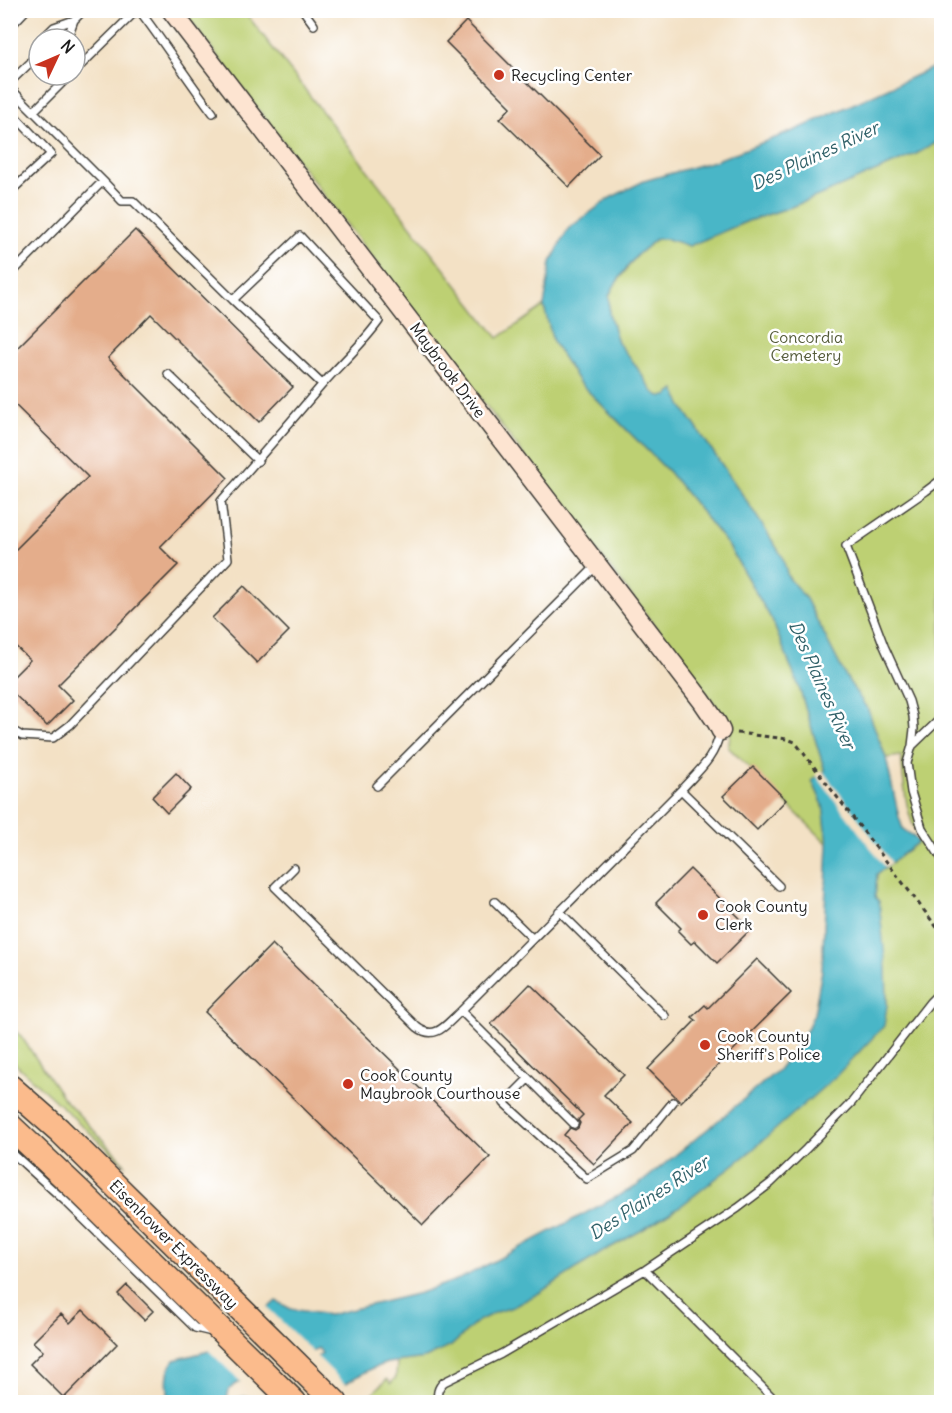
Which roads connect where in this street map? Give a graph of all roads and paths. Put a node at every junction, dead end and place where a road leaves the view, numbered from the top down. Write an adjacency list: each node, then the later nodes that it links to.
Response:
1 (26, 10): 8 (lane)
2 (84, 10): 6 (lane)
3 (138, 10): 11 (lane); 18 (lane)
4 (171, 10): 27 (street, Maybrook Drive)
5 (303, 10): 7 (lane)
6 (74, 20): 9 (lane); 10 (lane)
7 (314, 25)
8 (10, 27)
9 (54, 27)
10 (71, 27)
11 (87, 59)
12 (27, 67): 13 (lane)
13 (11, 80)
14 (58, 87): 17 (lane)
15 (10, 88): 17 (lane)
16 (10, 111): 20 (lane)
17 (34, 111): 19 (lane)
18 (213, 113)
19 (103, 181): 21 (lane); 22 (lane)
20 (10, 192)
21 (10, 274)
22 (233, 300): 24 (lane); 24 (lane)
23 (168, 374): 25 (lane)
24 (322, 384): 25 (lane)
25 (258, 460): 29 (lane)
26 (942, 479): 31 (lane)
27 (597, 565): 30 (street, Maybrook Drive); 32 (lane)
28 (942, 717): 31 (lane)
29 (10, 729)
30 (721, 731): 33 (lane); 39 (path)
31 (912, 746): 34 (lane)
32 (377, 786)
33 (681, 790): 36 (lane); 38 (lane)
34 (942, 859)
35 (294, 868): 42 (lane)
36 (779, 886)
37 (495, 902): 40 (lane)
38 (559, 911): 40 (lane); 43 (lane)
39 (942, 934)
40 (532, 938): 42 (lane)
41 (942, 995): 50 (lane)
42 (461, 1011): 44 (lane)
43 (664, 1016)
44 (528, 1078): 46 (lane); 47 (lane)
45 (10, 1087): 53 (highway, Eisenhower Expressway)
46 (673, 1102)
47 (574, 1124)
48 (10, 1126): 51 (highway, Eisenhower Expressway)
49 (10, 1151): 51 (lane)
50 (645, 1270): 54 (lane); 55 (lane)
51 (225, 1335): 52 (highway, Eisenhower Expressway)
52 (294, 1402)
53 (335, 1402)
54 (438, 1402)
55 (777, 1402)

